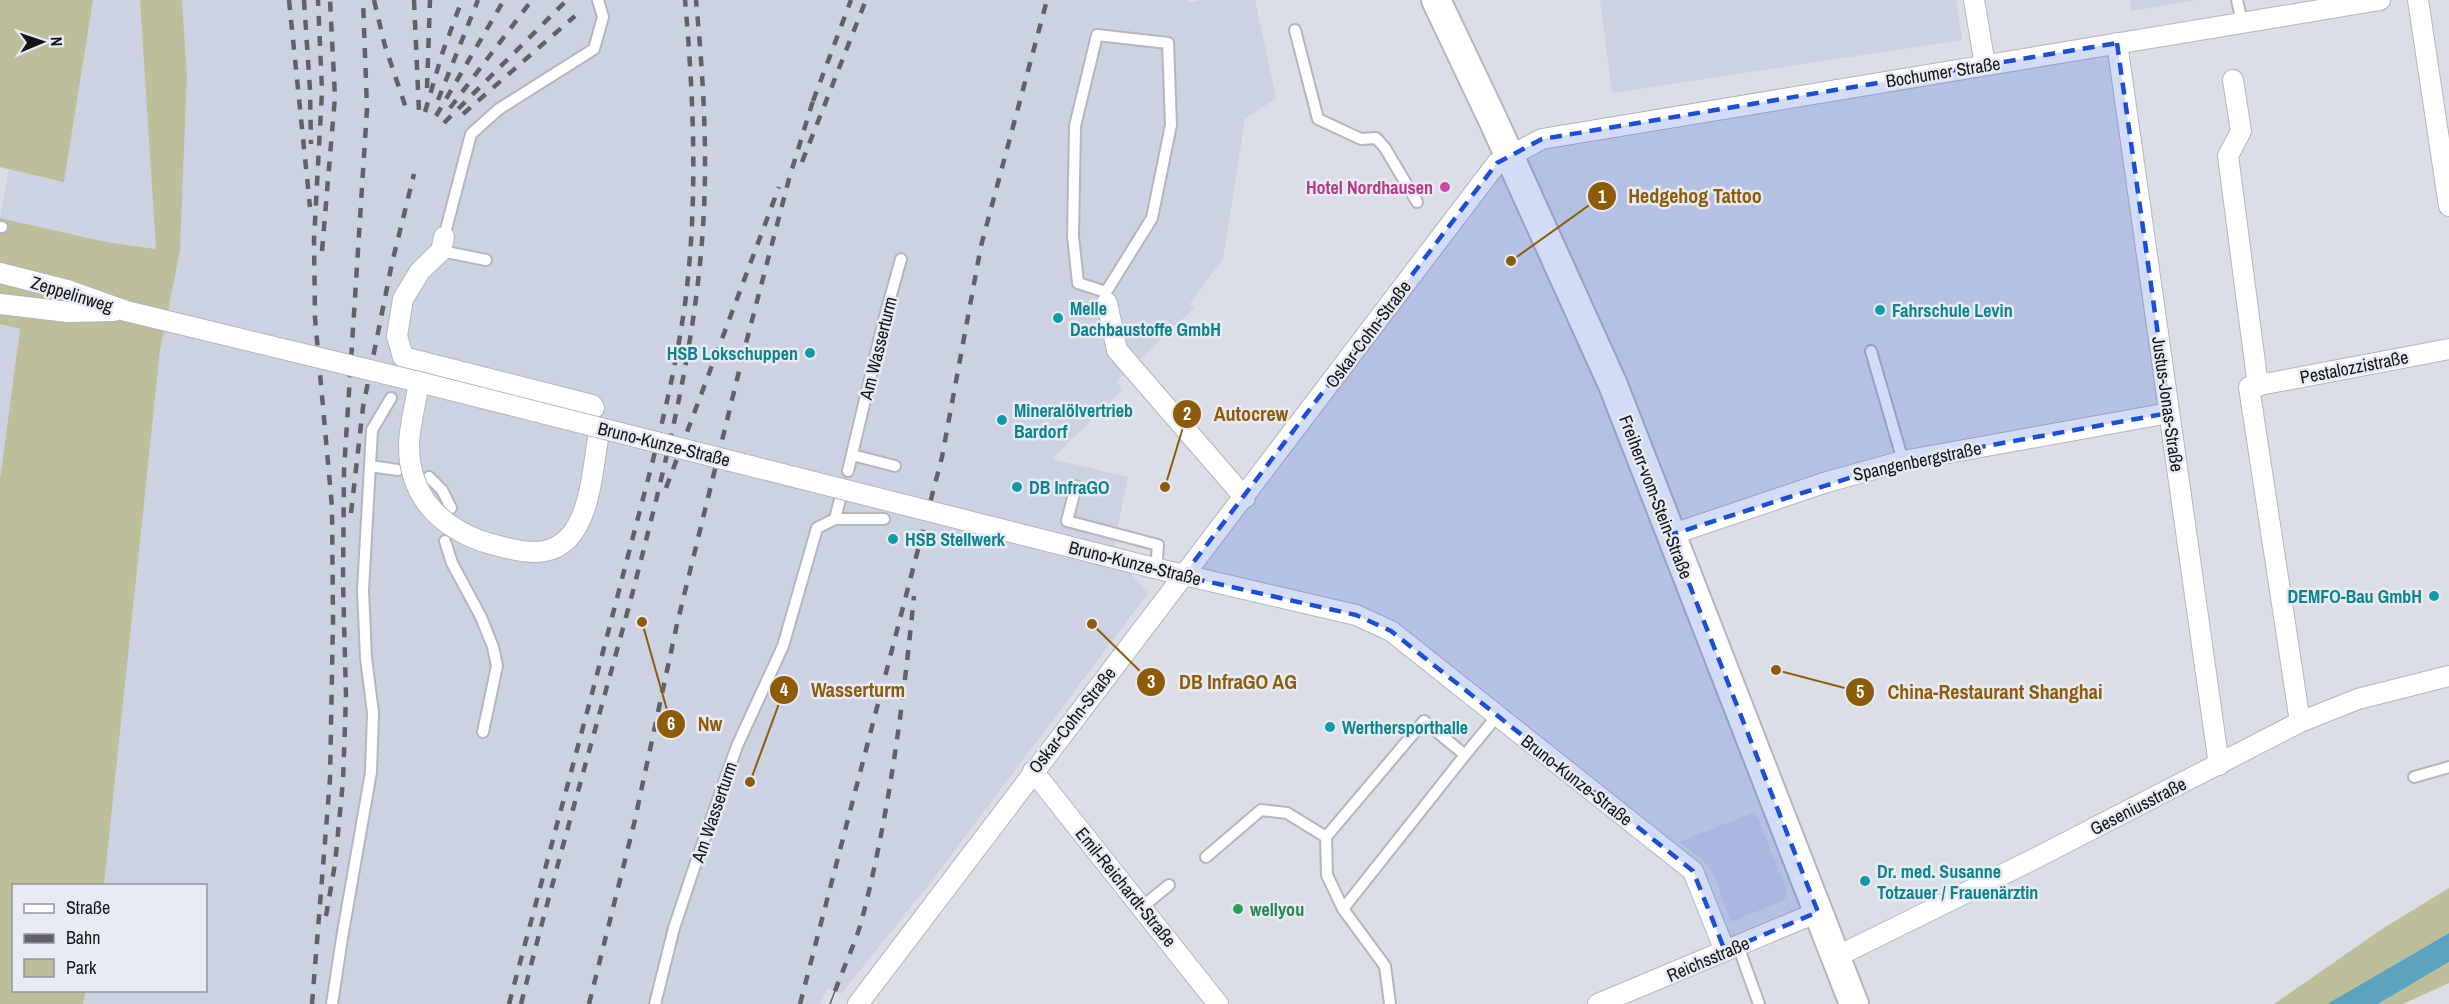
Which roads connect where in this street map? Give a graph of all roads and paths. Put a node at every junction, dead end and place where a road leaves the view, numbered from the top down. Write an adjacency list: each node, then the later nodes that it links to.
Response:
1 (598, 0): 15 (lane)
2 (1436, 0): 12 (main road, Freiherr-vom-Stein-Straße)
3 (1974, 0): 10 (street)
4 (2236, 0): 7 (lane)
5 (2380, 0): 7 (street, Bochumer Straße)
6 (2418, 0): 14 (street)
7 (2242, 22): 9 (street, Bochumer Straße)
8 (1295, 30): 13 (lane)
9 (2117, 43): 10 (street, Bochumer Straße); 28 (street, Justus-Jonas-Straße)
10 (1985, 65): 12 (street, Bochumer Straße)
11 (2233, 80): 25 (street)
12 (1510, 156): 38 (street, Oskar-Cohn-Straße); 43 (main road, Freiherr-vom-Stein-Straße)
13 (1417, 202)
14 (2449, 206)
15 (442, 244): 17 (lane); 27 (street)
16 (901, 259): 30 (lane, Am Wasserturm)
17 (486, 260)
18 (0, 273): 21 (street, Zeppelinweg)
19 (1106, 298): 19 (lane); 38 (street)
20 (0, 304): 21 (street, Zeppelinweg)
21 (126, 311): 24 (street, Bruno-Kunze-Straße, bridge)
22 (2449, 349): 25 (street, Pestalozzistraße)
23 (1871, 351): 31 (lane)
24 (419, 382): 29 (street, Bruno-Kunze-Straße, bridge); 45 (street, Bruno-Kunze-Straße, bridge)
25 (2258, 386): 49 (street)
26 (392, 398): 32 (lane)
27 (594, 408)
28 (2169, 413): 31 (street, Spangenbergstraße); 52 (street, Justus-Jonas-Straße)
29 (598, 439)
30 (852, 455): 33 (lane); 35 (lane, Am Wasserturm)
31 (1903, 461): 43 (street, Spangenbergstraße)
32 (370, 466): 34 (lane); 64 (lane)
33 (895, 466)
34 (398, 470)
35 (848, 471)
36 (429, 477): 40 (lane)
37 (1076, 486): 45 (lane)
38 (1245, 498): 46 (street, Oskar-Cohn-Straße)
39 (840, 499): 41 (lane)
40 (451, 508)
41 (835, 519): 42 (lane); 65 (lane, Am Wasserturm)
42 (884, 519)
43 (1670, 535): 61 (main road, Freiherr-vom-Stein-Straße)
44 (445, 541): 50 (lane)
45 (1153, 568): 46 (street, Bruno-Kunze-Straße)
46 (1183, 576): 48 (street, Bruno-Kunze-Straße); 54 (street, Oskar-Cohn-Straße)
47 (2449, 676): 49 (street, Geseniusstraße)
48 (1497, 716): 51 (lane); 62 (street, Bruno-Kunze-Straße)
49 (2300, 722): 52 (street, Geseniusstraße)
50 (483, 732)
51 (1465, 755): 56 (lane); 60 (lane)
52 (2219, 765): 63 (street, Geseniusstraße)
53 (2449, 767): 55 (lane)
54 (1033, 771): 59 (street, Emil-Reichardt-Straße); 66 (street, Oskar-Cohn-Straße)
55 (2414, 777)
56 (1326, 837): 57 (lane); 60 (lane)
57 (1206, 857)
58 (1169, 885): 59 (lane)
59 (1142, 907): 67 (street, Emil-Reichardt-Straße)
60 (1342, 909): 68 (lane)
61 (1818, 912): 62 (street, Reichsstraße); 63 (main road, Freiherr-vom-Stein-Straße)
62 (1731, 949): 69 (street, Reichsstraße); 70 (lane)
63 (1836, 957): 71 (main road, Freiherr-vom-Stein-Straße)
64 (332, 1004)
65 (655, 1004)
66 (858, 1004)
67 (1218, 1004)
68 (1390, 1004)
69 (1598, 1004)
70 (1759, 1004)
71 (1854, 1004)

